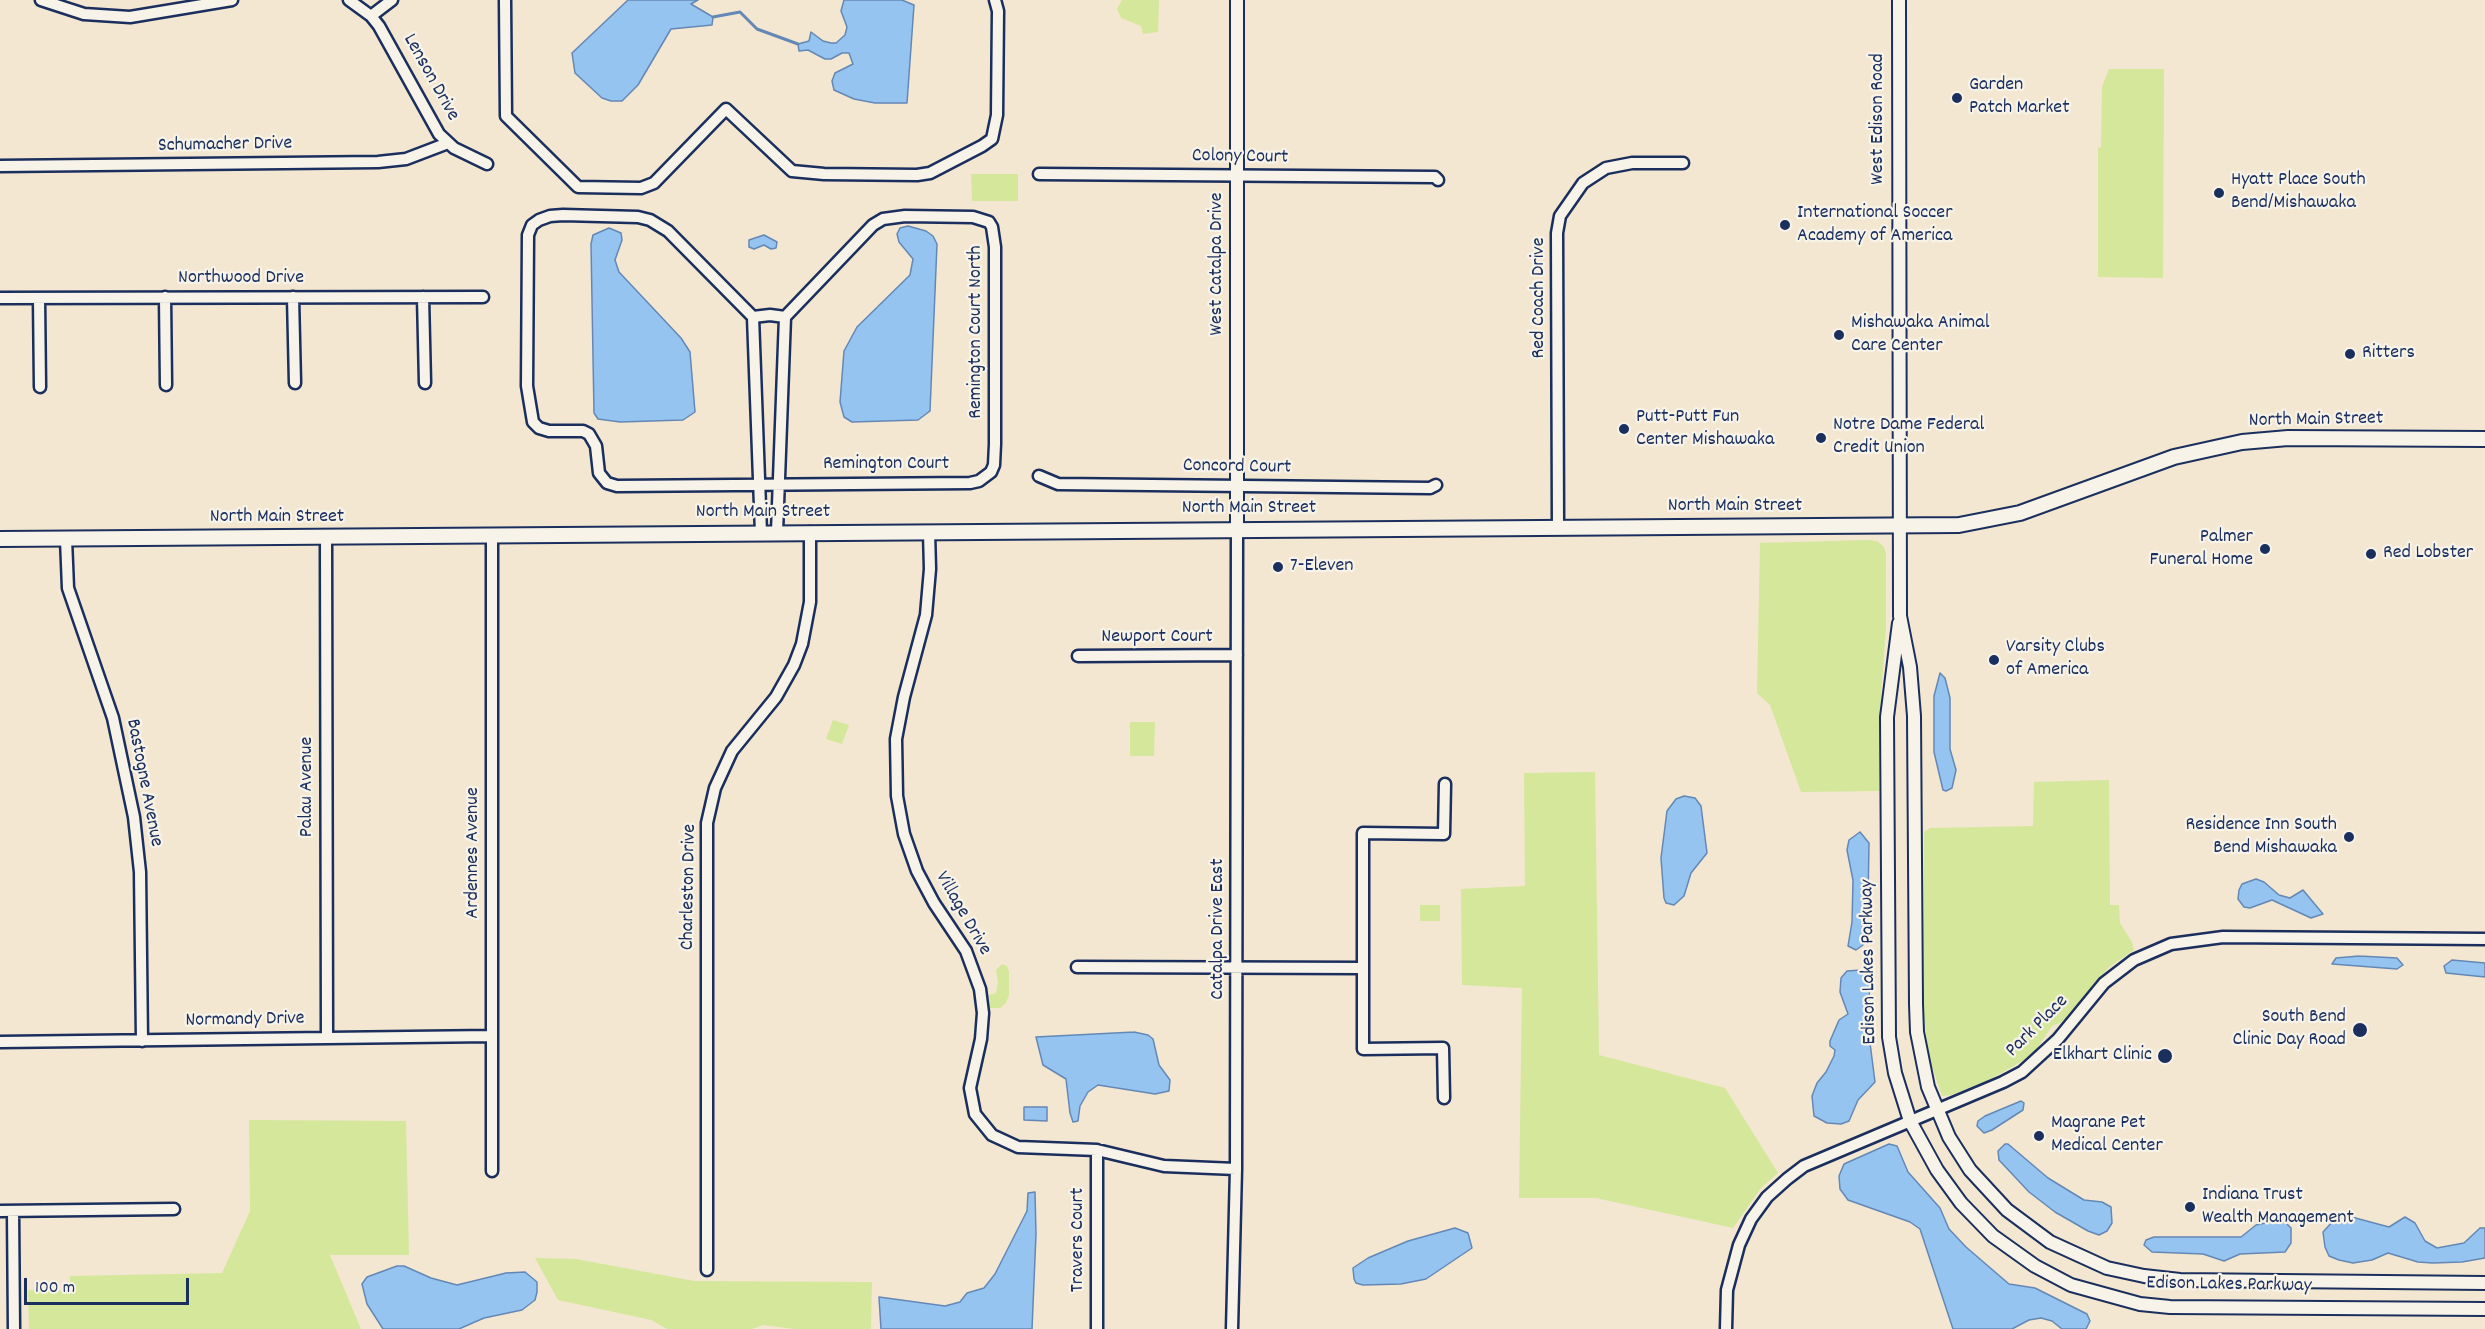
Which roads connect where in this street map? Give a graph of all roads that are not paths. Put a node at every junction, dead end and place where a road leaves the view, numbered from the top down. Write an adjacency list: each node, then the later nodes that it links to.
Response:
1 (41, 0): 2 (street)
2 (232, 0)
3 (349, 0): 9 (street, Lenson Drive)
4 (392, 0): 9 (street)
5 (995, 0): 8 (street)
6 (1238, 0): 15 (street, West Catalpa Drive)
7 (1899, 0): 37 (street, West Edison Road)
8 (507, 2)
9 (371, 16): 10 (street, Lenson Drive)
10 (448, 143): 12 (street, Lenson Drive); 13 (street, Schumacher Drive)
11 (1683, 163): 36 (street, Red Coach Drive)
12 (487, 164)
13 (0, 166)
14 (1039, 174): 15 (street, Colony Court)
15 (1238, 176): 16 (street, Colony Court); 34 (street, West Catalpa Drive)
16 (1438, 180)
17 (165, 297): 18 (street, Northwood Drive); 22 (street, Northwood Drive); 27 (street)
18 (293, 297): 19 (street, Northwood Drive); 25 (street)
19 (423, 297): 20 (street, Northwood Drive); 26 (street)
20 (483, 297)
21 (0, 298): 22 (street, Northwood Drive)
22 (39, 298): 28 (street)
23 (753, 317): 24 (street); 32 (street); 32 (street, Remington Court)
24 (785, 317): 30 (street, Remington Court North); 33 (street)
25 (295, 383)
26 (424, 383)
27 (166, 385)
28 (40, 387)
29 (2485, 439): 37 (main road, North Main Street)
30 (991, 472): 33 (street, Remington Court)
31 (1039, 476): 34 (street, Concord Court)
32 (761, 484): 33 (street, Remington Court); 42 (street)
33 (777, 484): 39 (street)
34 (1237, 485): 35 (street, Concord Court); 38 (street, West Catalpa Drive)
35 (1436, 485)
36 (1558, 526): 37 (main road, North Main Street); 38 (main road, North Main Street)
37 (1898, 526): 47 (street, Edison Lakes Parkway)
38 (1237, 528): 41 (main road, North Main Street); 49 (street, Catalpa Drive East)
39 (777, 532): 40 (main road, North Main Street); 42 (main road, North Main Street)
40 (810, 532): 41 (main road, North Main Street); 68 (street, Charleston Drive)
41 (929, 532): 62 (street, Village Drive)
42 (761, 533): 43 (main road, North Main Street)
43 (492, 535): 44 (main road, North Main Street); 55 (street, Ardennes Avenue)
44 (326, 537): 46 (main road, North Main Street); 56 (street, Palau Avenue)
45 (0, 539): 46 (main road, North Main Street)
46 (66, 539): 57 (street, Bastogne Avenue)
47 (1900, 616): 60 (street, Edison Lakes Parkway); 61 (street, Edison Lakes Parkway)
48 (1078, 656): 49 (street, Newport Court)
49 (1237, 656): 53 (street, Catalpa Drive East)
50 (1445, 784): 54 (street)
51 (2485, 939): 60 (street, Park Place)
52 (1077, 967): 53 (street)
53 (1237, 968): 54 (street); 63 (street, Catalpa Drive East)
54 (1363, 968): 59 (street)
55 (491, 1035): 56 (street, Normandy Drive); 64 (street, Ardennes Avenue)
56 (327, 1038): 57 (street, Normandy Drive)
57 (142, 1041): 58 (street, Normandy Drive)
58 (0, 1042)
59 (1444, 1098)
60 (1937, 1110): 61 (street, Park Place); 69 (street, Edison Lakes Parkway)
61 (1910, 1121): 70 (street, Edison Lakes Parkway); 74 (street, Park Place)
62 (1097, 1150): 63 (street, Village Drive); 72 (street, Travers Court)
63 (1236, 1169): 73 (street, Catalpa Drive East)
64 (492, 1171)
65 (174, 1209): 67 (street)
66 (0, 1211): 67 (street)
67 (13, 1211): 71 (street)
68 (707, 1270)
69 (2485, 1284)
70 (2485, 1309)
71 (14, 1329)
72 (1097, 1329)
73 (1232, 1329)
74 (1726, 1329)

